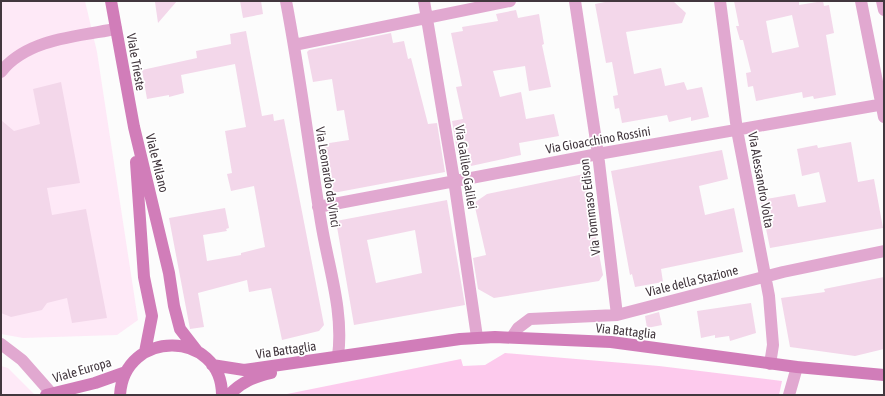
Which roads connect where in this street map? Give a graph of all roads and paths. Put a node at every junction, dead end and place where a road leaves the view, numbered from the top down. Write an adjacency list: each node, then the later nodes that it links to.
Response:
1 (111, 1): 11 (main road, Viale Trieste)
2 (286, 1): 12 (street, Via Leonardo da Vinci)
3 (424, 1): 10 (street, Via Galileo Galilei)
4 (510, 1): 10 (street)
5 (575, 1): 17 (street, Via Tommaso Edison)
6 (720, 1): 16 (street, Via Alessandro Volta)
7 (861, 1): 14 (street)
8 (882, 1): 9 (street)
9 (884, 10)
10 (427, 18): 12 (street); 18 (street, Via Galileo Galilei)
11 (116, 29): 13 (street); 15 (main road, Viale Trieste)
12 (294, 45): 19 (street, Via Leonardo da Vinci)
13 (1, 72)
14 (883, 109): 16 (street, Via Gioacchino Rossini)
15 (134, 127): 26 (main road, Viale Milano); 27 (main road, Viale Milano)
16 (737, 130): 17 (street, Via Gioacchino Rossini); 21 (street, Via Alessandro Volta)
17 (598, 154): 18 (street, Via Gioacchino Rossini); 22 (street, Via Tommaso Edison)
18 (454, 180): 19 (street, Via Gioacchino Rossini); 23 (street, Via Galileo Galilei)
19 (318, 207): 29 (street, Via Leonardo da Vinci)
20 (884, 252): 21 (street, Viale della Stazione)
21 (764, 277): 22 (street, Viale della Stazione); 30 (street, Via Alessandro Volta)
22 (617, 315): 24 (street, Viale della Stazione)
23 (477, 337): 24 (main road, Via Battaglia); 28 (main road, Via Battaglia)
24 (512, 337): 30 (main road, Via Battaglia)
25 (1, 344): 35 (street)
26 (197, 351): 27 (main road, Viale Milano); 31 (main road, Viale Milano)
27 (145, 352): 33 (main road, Viale Milano)
28 (364, 353): 29 (main road, Via Battaglia); 38 (main road, Via Battaglia)
29 (338, 356): 31 (main road, Via Battaglia)
30 (770, 364): 32 (main road, Via Battaglia)
31 (212, 365): 37 (main road, Viale Milano)
32 (797, 367): 34 (main road, Via Battaglia); 39 (street)
33 (126, 372): 35 (main road, Viale Europa); 36 (main road, Viale Milano)
34 (884, 375)
35 (49, 394)
36 (120, 395)
37 (222, 395)
38 (229, 395)
39 (789, 395)

